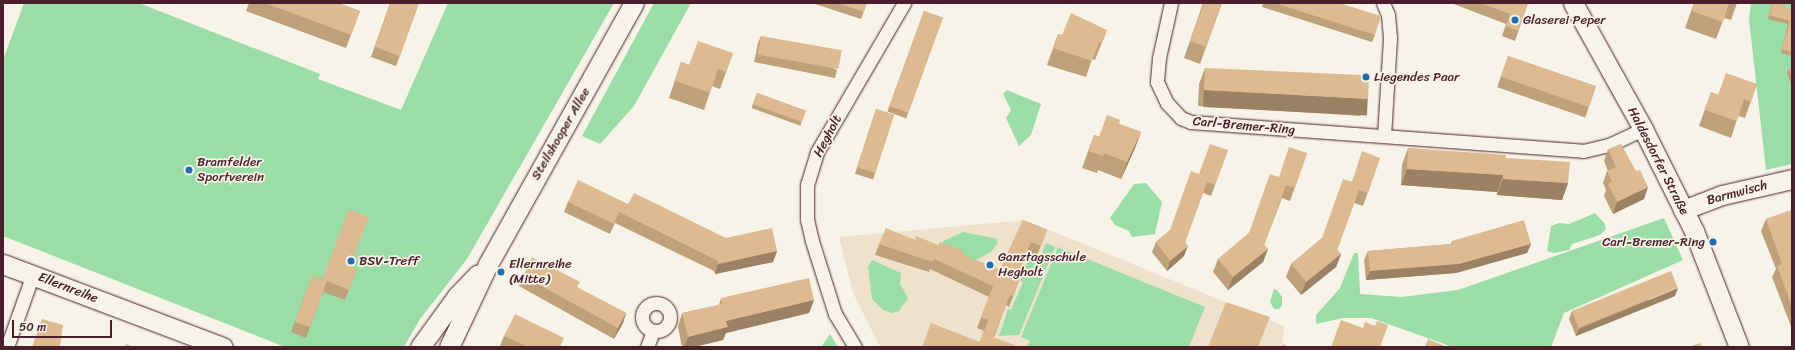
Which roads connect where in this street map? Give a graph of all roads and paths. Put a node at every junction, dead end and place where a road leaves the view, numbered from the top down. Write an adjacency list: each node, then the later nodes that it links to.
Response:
1 (634, 3): 11 (street, Steilshooper Allee)
2 (904, 3): 19 (street, Hegholt)
3 (1171, 3): 7 (street, Carl-Bremer-Ring)
4 (1383, 3): 7 (street)
5 (1573, 3): 6 (street, Haldesdorfer Straße)
6 (1643, 129): 7 (street, Carl-Bremer-Ring); 9 (street, Haldesdorfer Straße)
7 (1384, 136)
8 (1792, 179): 9 (street, Barmwisch)
9 (1683, 210): 20 (street, Haldesdorfer Straße)
10 (3, 264): 12 (street, Ellernreihe)
11 (488, 264): 16 (street, Steilshooper Allee); 17 (street, Steilshooper Allee)
12 (33, 274): 14 (street); 15 (street, Ellernreihe)
13 (653, 331): 18 (street)
14 (7, 347)
15 (223, 347)
16 (420, 347)
17 (449, 347)
18 (647, 347)
19 (855, 347)
20 (1739, 347)

